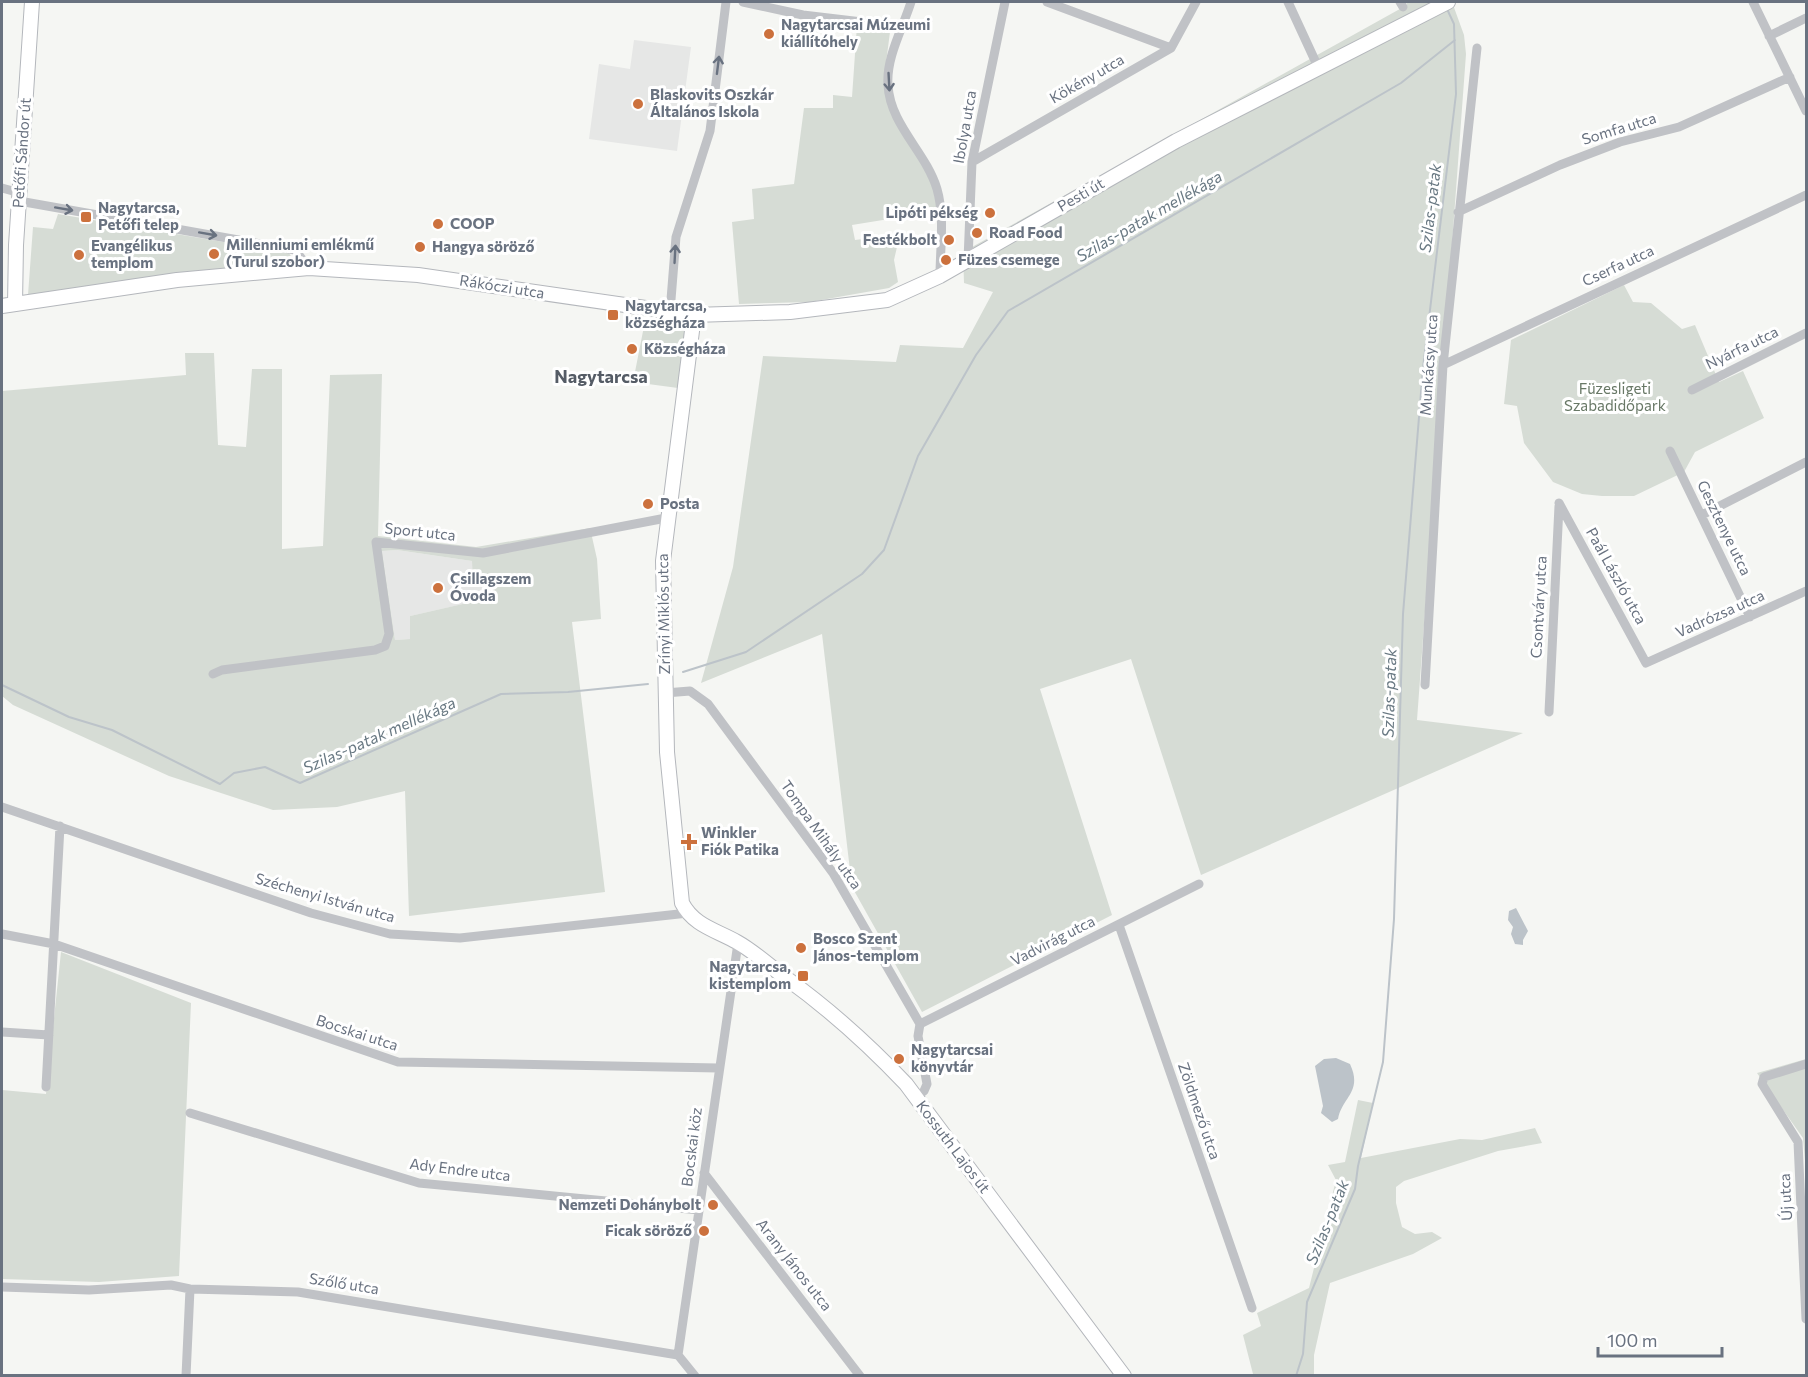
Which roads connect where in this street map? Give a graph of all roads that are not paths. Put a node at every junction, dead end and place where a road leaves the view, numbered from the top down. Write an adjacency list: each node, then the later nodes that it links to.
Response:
1 (32, 2): 22 (main road, Petőfi Sándor út)
2 (726, 2): 28 (street, one-way to 2)
3 (743, 2): 12 (street)
4 (911, 2): 12 (street)
5 (1005, 2): 19 (street, Ibolya utca)
6 (1047, 2): 14 (street)
7 (1196, 2): 14 (street)
8 (1288, 2): 16 (street)
9 (1448, 2): 16 (main road, Pesti út)
10 (1753, 2): 13 (street)
11 (1806, 18): 13 (street)
12 (904, 27): 26 (street, one-way to 26)
13 (1769, 36): 17 (street)
14 (1171, 48): 19 (street, Kökény utca)
15 (1477, 48): 23 (street, Munkácsy utca)
16 (1318, 67): 24 (main road, Pesti út)
17 (1790, 77): 18 (street); 23 (street, Somfa utca)
18 (1806, 111)
19 (972, 162): 24 (street, Ibolya utca)
20 (2, 188): 22 (street)
21 (1806, 195): 31 (street, Cserfa utca)
22 (19, 197): 25 (street, one-way to 25); 27 (main road, Petőfi Sándor út)
23 (1458, 212): 31 (street, Munkácsy utca)
24 (968, 260): 26 (main road, Pesti út)
25 (309, 268): 27 (main road, Rákóczi utca); 28 (main road, Rákóczi utca)
26 (940, 276): 29 (main road, Pesti út)
27 (8, 305)
28 (670, 312): 29 (main road, Rákóczi utca)
29 (694, 315): 37 (main road, Zrínyi Miklós utca)
30 (1806, 333): 32 (street, Nyárfa utca)
31 (1443, 365): 42 (street, Munkácsy utca)
32 (1692, 390)
33 (1670, 451): 36 (street, Gesztenye utca)
34 (1806, 462): 36 (street)
35 (1559, 503): 40 (street, Paál László utca); 44 (street, Csontváry utca)
36 (1702, 515): 39 (street, Gesztenye utca)
37 (666, 518): 41 (street, Sport utca); 43 (main road, Zrínyi Miklós utca)
38 (1806, 591): 39 (street, Vadrózsa utca)
39 (1750, 617): 40 (street, Vadrózsa utca)
40 (1646, 663)
41 (213, 674)
42 (1425, 685)
43 (665, 690): 48 (main road, Zrínyi Miklós utca); 53 (street, Tompa Mihály utca)
44 (1549, 712)
45 (2, 807): 46 (street, Széchenyi István utca)
46 (60, 826): 48 (street, Széchenyi István utca); 52 (street)
47 (1199, 884): 49 (street, Vadvirág utca)
48 (688, 913): 51 (main road, Kossuth Lajos út)
49 (1119, 925): 53 (street, Vadvirág utca); 65 (street, Zöldmező utca)
50 (2, 934): 52 (street, Bocskai utca)
51 (738, 943): 57 (street, Bocskai köz); 59 (main road, Kossuth Lajos út)
52 (54, 944): 55 (street); 57 (street, Bocskai utca)
53 (920, 1024): 59 (street, Tompa Mihály utca)
54 (2, 1032): 55 (street)
55 (49, 1035): 58 (street)
56 (1806, 1064): 66 (street, Új utca)
57 (718, 1068): 61 (street, Bocskai köz)
58 (46, 1087)
59 (916, 1097): 71 (main road, Kossuth Lajos út)
60 (190, 1113): 62 (street, Ady Endre utca)
61 (704, 1173): 62 (street, Bocskai köz); 70 (street, Arany János utca)
62 (699, 1210): 67 (street, Bocskai köz)
63 (2, 1287): 64 (street, Szőlő utca)
64 (190, 1289): 67 (street, Szőlő utca); 68 (street)
65 (1252, 1308)
66 (1806, 1319)
67 (678, 1355): 69 (street)
68 (186, 1376)
69 (695, 1376)
70 (860, 1376)
71 (1124, 1376)

